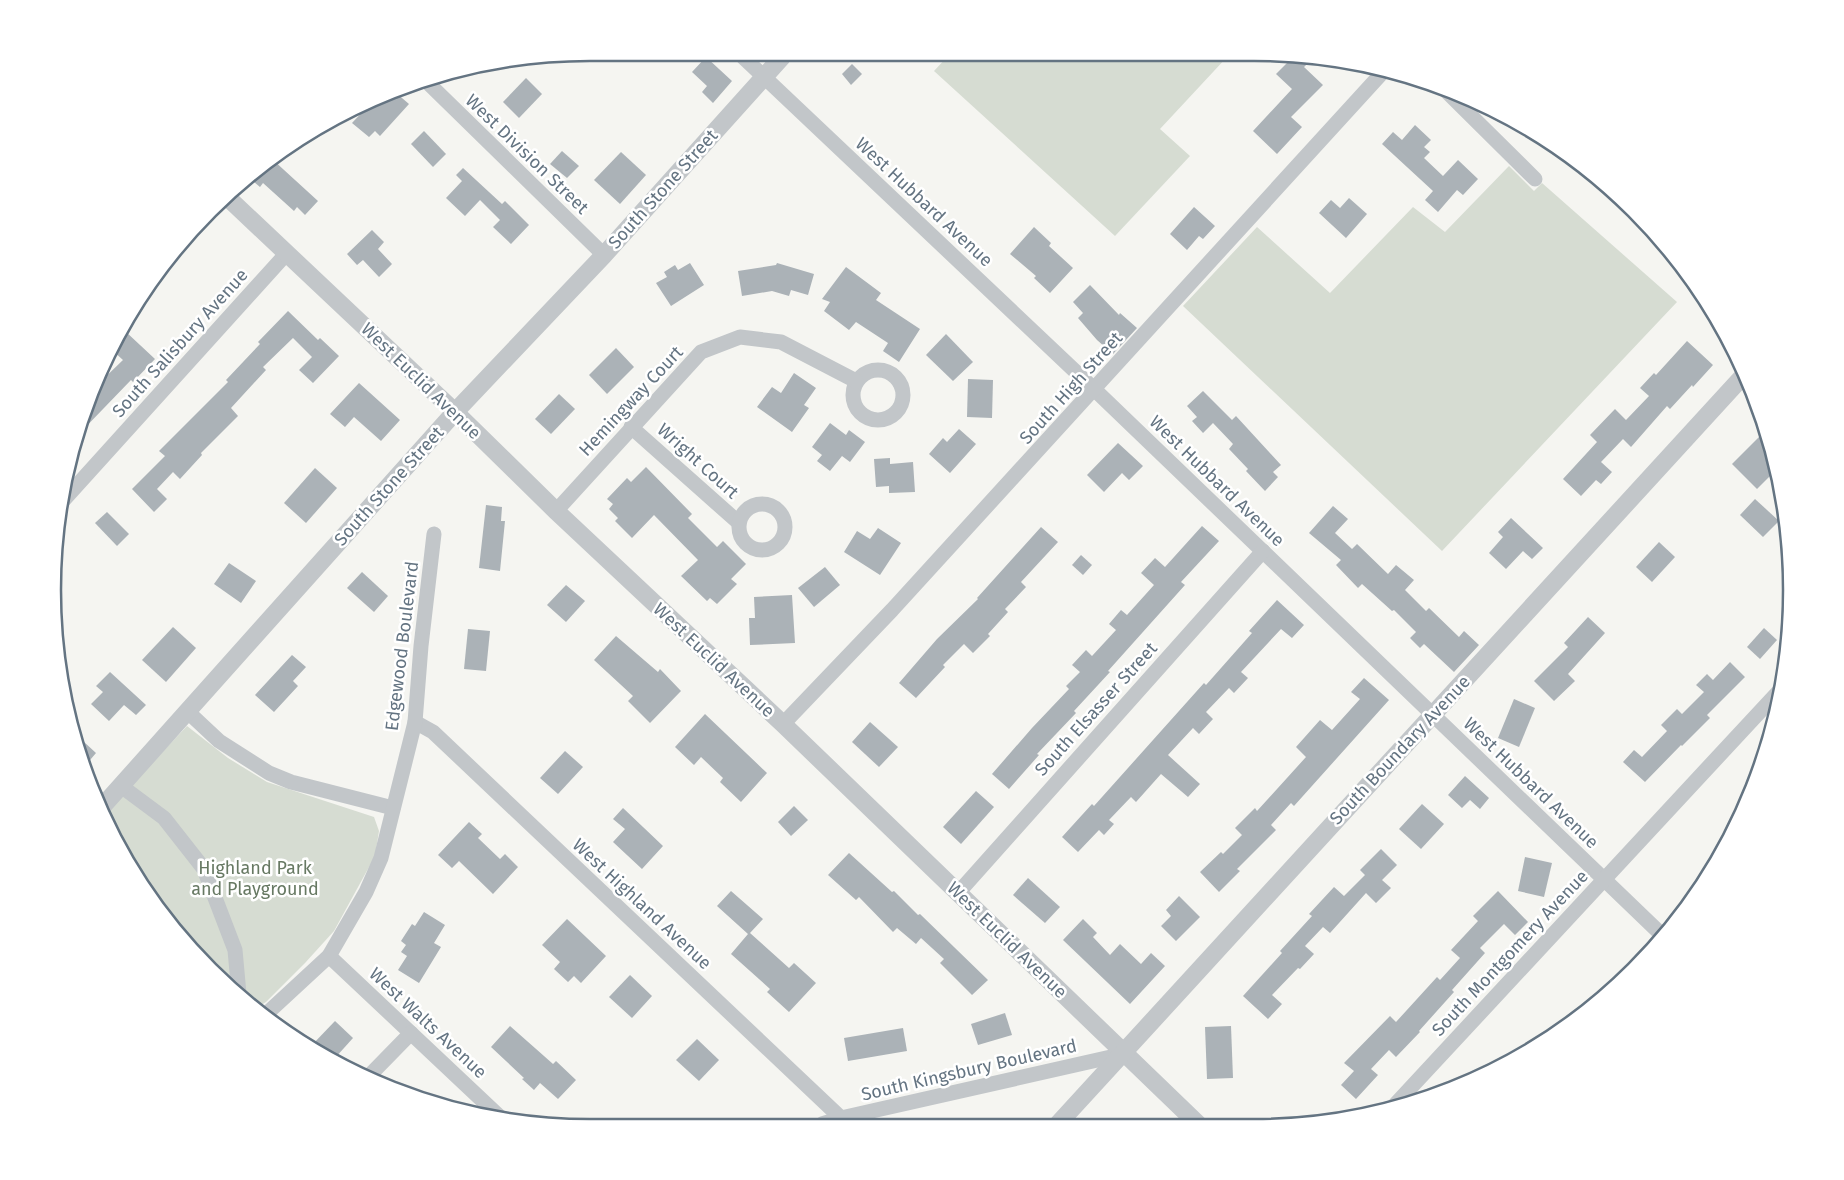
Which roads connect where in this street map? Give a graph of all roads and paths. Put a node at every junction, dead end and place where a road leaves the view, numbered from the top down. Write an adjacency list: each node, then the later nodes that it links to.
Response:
1 (747, 61): 4 (street, West Hubbard Avenue)
2 (778, 61): 4 (street, South Stone Street)
3 (1379, 76): 13 (street, South High Street)
4 (764, 77): 10 (street, South Stone Street); 13 (street, West Hubbard Avenue)
5 (430, 86): 10 (street, West Division Street)
6 (1456, 101): 7 (street)
7 (1535, 179)
8 (231, 201): 9 (street, West Euclid Avenue)
9 (287, 253): 14 (street, West Euclid Avenue); 16 (street, South Salisbury Avenue)
10 (604, 255): 14 (street, South Stone Street)
11 (1739, 380): 23 (street, South Boundary Avenue)
12 (856, 382): 15 (street, Hemingway Court)
13 (1095, 390): 20 (street, West Hubbard Avenue); 25 (street, South High Street)
14 (455, 412): 17 (street, West Euclid Avenue); 22 (street, South Stone Street)
15 (631, 427): 17 (street, Hemingway Court); 18 (street, Wright Court)
16 (70, 493)
17 (556, 511): 25 (street, West Euclid Avenue)
18 (739, 523)
19 (434, 534): 24 (street, Edgewood Boulevard)
20 (1263, 551): 23 (street, West Hubbard Avenue); 30 (street, South Elsasser Street)
21 (1772, 699): 29 (street, South Montgomery Avenue)
22 (188, 712): 26 (street, South Stone Street); 28 (street)
23 (1433, 714): 29 (street, West Hubbard Avenue); 36 (street, South Boundary Avenue)
24 (415, 722): 28 (street, Edgewood Boulevard); 40 (street, West Highland Avenue)
25 (782, 724): 30 (street, West Euclid Avenue)
26 (121, 786): 27 (street, South Stone Street); 33 (street)
27 (106, 802)
28 (393, 808): 32 (street, Edgewood Boulevard)
29 (1604, 879): 31 (street, West Hubbard Avenue); 38 (street, South Montgomery Avenue)
30 (958, 893): 36 (street, West Euclid Avenue)
31 (1658, 931)
32 (329, 956): 34 (street, Edgewood Boulevard); 35 (street, West Walts Avenue)
33 (238, 985)
34 (269, 1010)
35 (411, 1033): 37 (street); 39 (street, West Walts Avenue)
36 (1124, 1054): 40 (street, South Kingsbury Boulevard); 42 (street, South Boundary Avenue); 43 (street, West Euclid Avenue)
37 (373, 1072)
38 (1401, 1098)
39 (492, 1110)
40 (841, 1118): 41 (street, South Kingsbury Boulevard)
41 (838, 1119)
42 (1062, 1119)
43 (1193, 1119)

